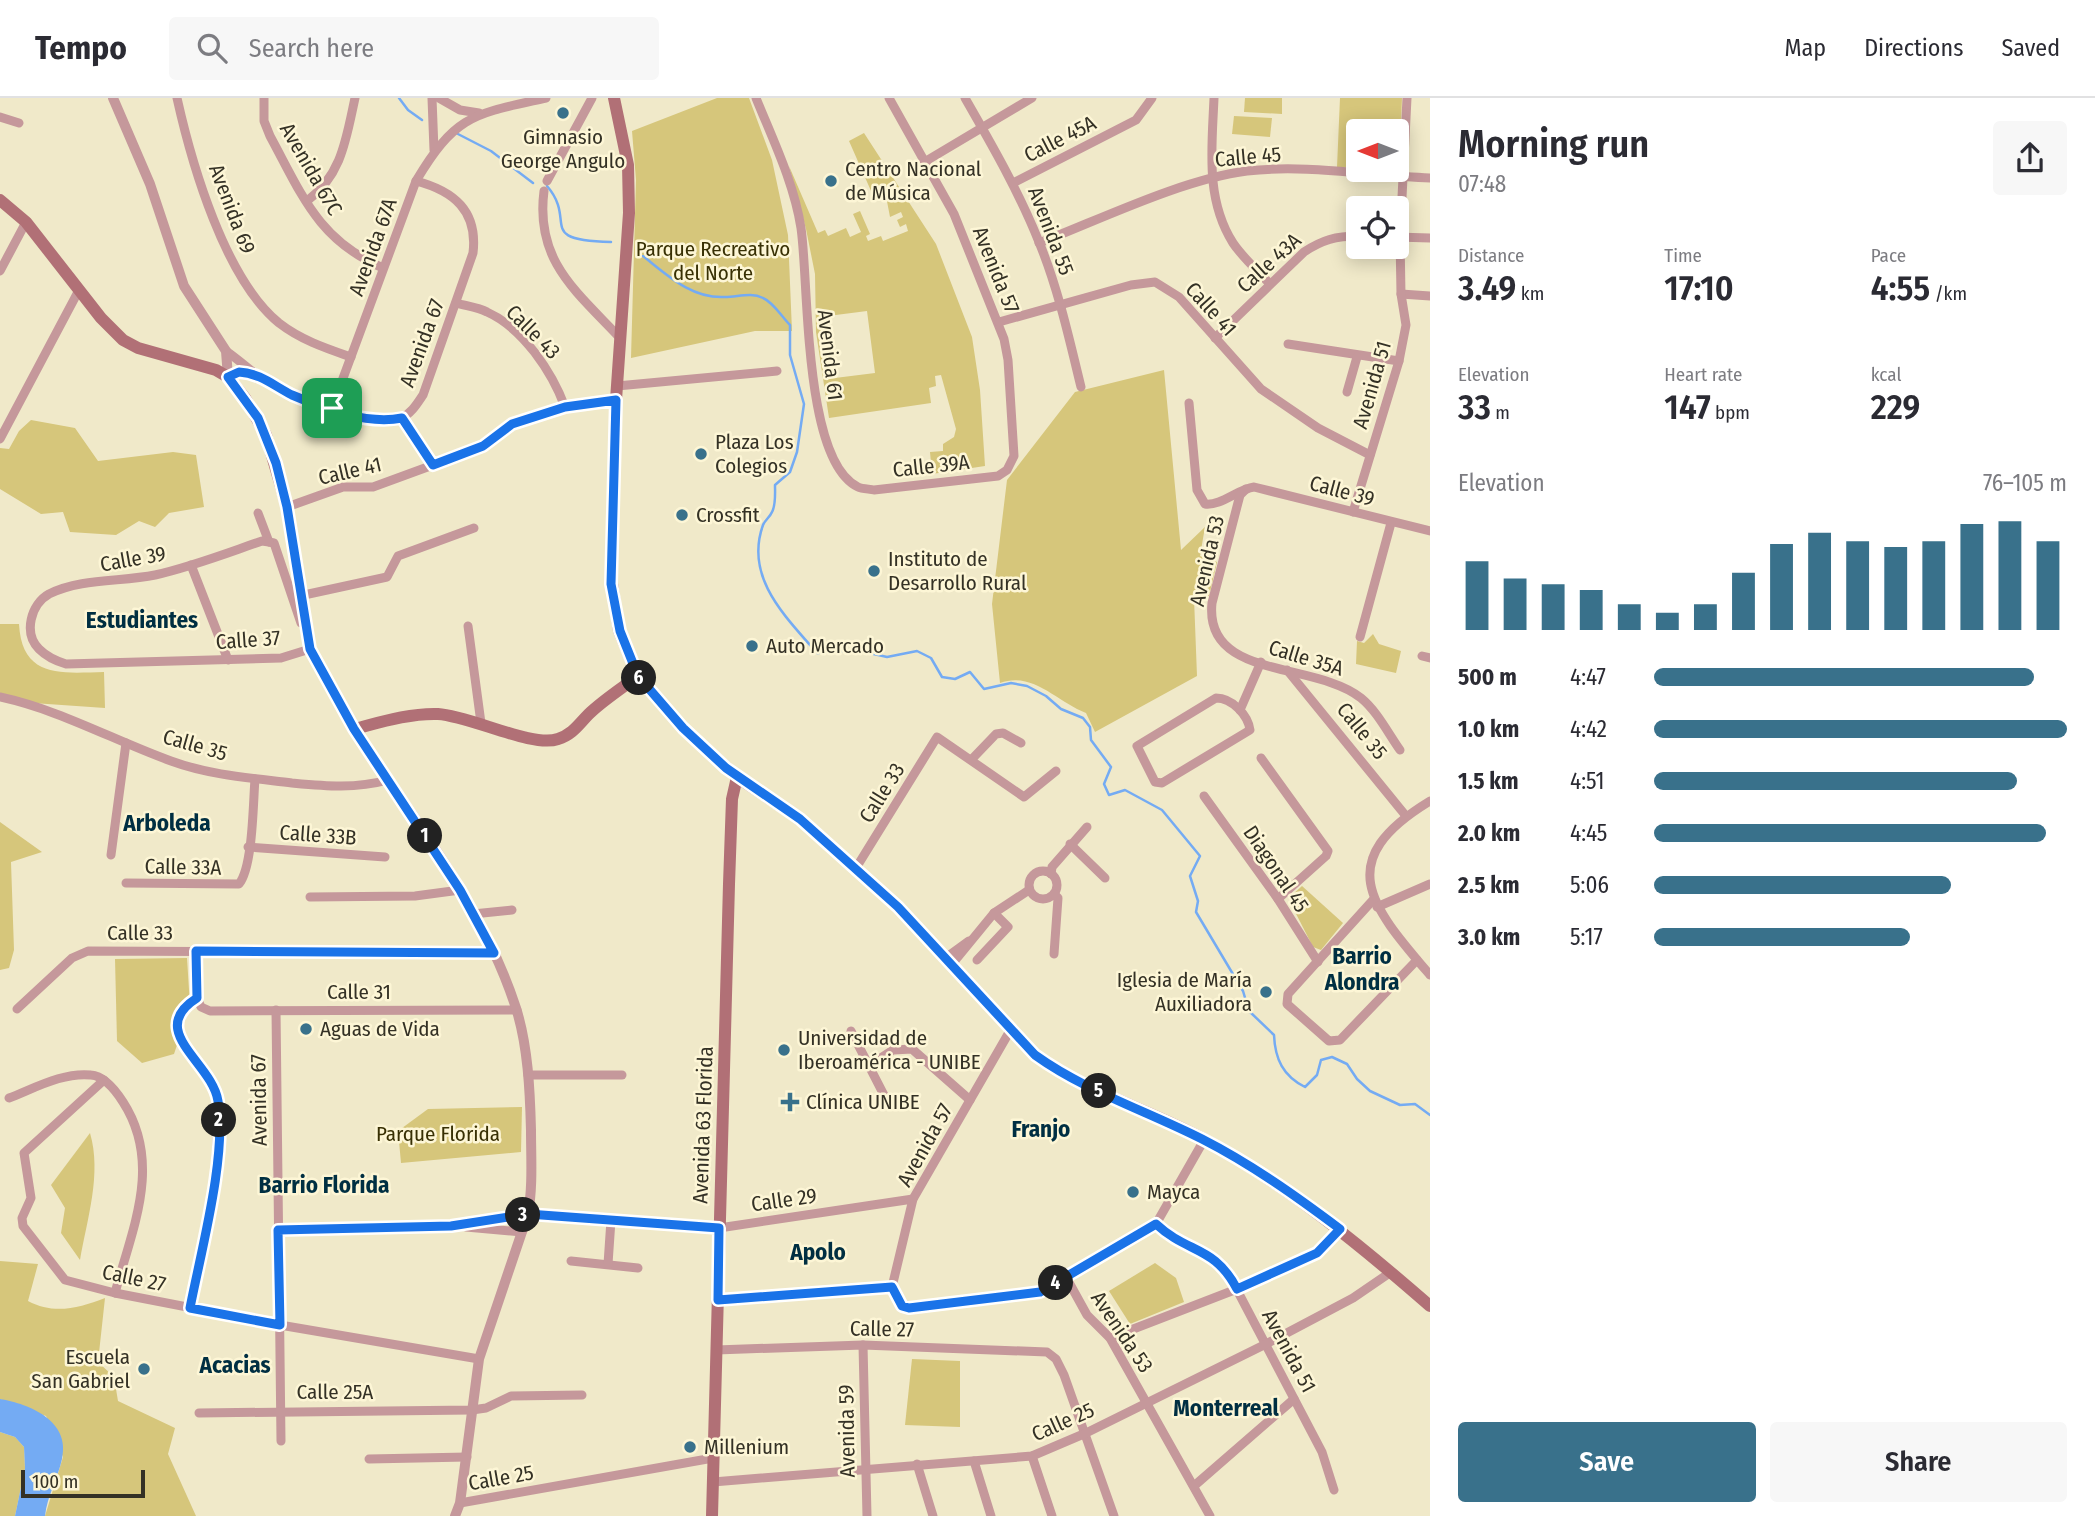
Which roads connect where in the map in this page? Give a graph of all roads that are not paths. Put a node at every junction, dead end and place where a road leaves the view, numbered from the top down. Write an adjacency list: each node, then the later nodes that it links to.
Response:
1 (113, 98): 52 (street)
2 (177, 98): 53 (street, Avenida 69)
3 (264, 98): 33 (street, Avenida 67C)
4 (355, 98): 33 (street)
5 (432, 98): 22 (street)
6 (439, 98): 17 (street)
7 (546, 98): 17 (street)
8 (592, 98): 29 (street)
9 (614, 98): 49 (main road)
10 (756, 98): 70 (street, Avenida 61)
11 (889, 98): 23 (street, Avenida 57)
12 (965, 98): 21 (street, Avenida 55)
13 (1032, 98): 21 (street)
14 (1152, 98): 30 (street, Calle 45A)
15 (1214, 98): 25 (street)
16 (1407, 98): 19 (street, Avenida 51)
17 (479, 113): 22 (street, Avenida 67A)
18 (0, 117): 20 (street)
19 (1406, 119)
20 (19, 123)
21 (982, 127): 23 (street); 30 (street, Avenida 55)
22 (434, 150): 28 (street, Avenida 67A)
23 (926, 161): 48 (street, Avenida 57)
24 (1346, 174): 25 (street, Calle 45)
25 (1210, 177): 38 (street, Calle 45); 42 (street)
26 (1409, 177): 27 (street, Calle 45)
27 (1430, 178)
28 (416, 181): 40 (street, Avenida 67A); 46 (street, Avenida 67)
29 (547, 181)
30 (1013, 183): 38 (street, Avenida 55)
31 (544, 191): 49 (street)
32 (0, 200): 34 (main road)
33 (307, 201): 40 (street, Avenida 67C)
34 (26, 222): 41 (street); 43 (main road)
35 (1346, 236): 42 (street, Calle 43A)
36 (1409, 237): 37 (street)
37 (1430, 238)
38 (1039, 243): 47 (street, Avenida 55)
39 (1399, 259): 44 (street, Avenida 51)
40 (383, 268): 53 (street, Avenida 67A)
41 (0, 271)
42 (1270, 284): 50 (street, Calle 43A)
43 (79, 290): 58 (main road); 66 (street)
44 (1401, 295): 45 (street); 55 (street, Avenida 51)
45 (1430, 296)
46 (456, 303): 63 (street, Calle 43); 65 (street, Avenida 67)
47 (1060, 306): 48 (street, Calle 41); 50 (street, Calle 41); 59 (street, Avenida 55)
48 (999, 322): 69 (street, Avenida 57)
49 (620, 338): 61 (main road)
50 (1215, 338): 67 (street, Calle 41)
51 (1288, 344): 54 (street)
52 (226, 351): 57 (street); 58 (street)
53 (351, 357): 64 (street, Avenida 67A)
54 (1357, 357): 55 (street); 60 (street)
55 (1399, 361): 67 (street, Avenida 51)
56 (777, 371): 61 (street, Calle 41)
57 (255, 372): 58 (street); 64 (street)
58 (228, 377): 72 (main road)
59 (1082, 387)
60 (1347, 392)
61 (616, 393): 63 (street, Calle 41); 89 (main road)
62 (1189, 404): 71 (street)
63 (565, 407): 68 (street, Calle 41)
64 (332, 408): 65 (street)
65 (402, 418): 68 (street, Avenida 67)
66 (0, 439)
67 (1370, 455): 73 (street, Avenida 51)
68 (433, 465): 72 (street, Calle 41)
69 (1007, 470): 70 (street, Calle 39A)
70 (858, 487)
71 (1246, 489): 73 (street, Calle 39); 84 (street, Avenida 53)
72 (287, 507): 80 (main road)
73 (1353, 512): 75 (street, Calle 39)
74 (258, 513): 78 (street)
75 (1391, 523): 77 (street, Calle 39); 83 (street)
76 (474, 528): 80 (street)
77 (1430, 531)
78 (269, 542): 79 (street, Calle 39); 85 (street)
79 (191, 565): 82 (street, Calle 39); 86 (street)
80 (304, 595): 85 (main road)
81 (468, 626): 92 (street)
82 (31, 636): 86 (street, Calle 37)
83 (1360, 637)
84 (1220, 643): 87 (street, Calle 35A)
85 (310, 649): 86 (street, Calle 37); 93 (main road)
86 (228, 660)
87 (1261, 662): 88 (street, Calle 35A); 91 (street)
88 (1287, 670): 96 (street, Calle 35A); 107 (street, Calle 35)
89 (638, 676): 92 (main road); 100 (main road)
90 (0, 697): 94 (street, Calle 35)
91 (1240, 710): 91 (street)
92 (481, 723): 93 (main road)
93 (354, 729): 102 (street)
94 (126, 743): 101 (street, Calle 35); 111 (street)
95 (1021, 743): 98 (street)
96 (1400, 750)
97 (1261, 758): 122 (street)
98 (972, 759): 99 (street); 113 (street, Calle 33)
99 (1056, 771)
100 (737, 778): 103 (main road); 105 (main road, Avenida 63 Florida)
101 (255, 779): 102 (street, Calle 35); 110 (street)
102 (388, 780): 118 (street)
103 (756, 790): 105 (main road); 113 (main road)
104 (1204, 796): 122 (street, Diagonal 45)
105 (732, 799): 154 (main road, Avenida 63 Florida)
106 (1430, 801): 107 (street)
107 (1406, 816): 123 (street)
108 (1087, 827): 109 (street)
109 (1070, 844): 114 (street); 115 (street)
110 (248, 847): 112 (street, Calle 33B); 116 (street, Calle 33A)
111 (111, 855)
112 (385, 857)
113 (856, 868): 130 (main road)
114 (1051, 874): 119 (street); 120 (street)
115 (1105, 878)
116 (126, 883)
117 (1430, 884): 123 (street)
118 (460, 890): 121 (street); 126 (street)
119 (1030, 890): 120 (street); 125 (street)
120 (1054, 894): 129 (street)
121 (310, 897)
122 (1278, 899): 132 (street, Diagonal 45)
123 (1375, 904): 132 (street); 133 (street)
124 (512, 910): 126 (street)
125 (994, 913): 130 (street); 131 (street)
126 (473, 914): 128 (street)
127 (196, 951): 128 (street, Calle 33); 135 (street); 136 (street, Calle 33)
128 (494, 953): 138 (street)
129 (1054, 954)
130 (950, 960): 139 (main road)
131 (977, 960)
132 (1318, 962): 133 (street)
133 (1423, 962): 134 (street)
134 (1430, 975)
135 (199, 1002): 137 (street, Calle 31); 168 (street)
136 (17, 1009)
137 (276, 1010): 138 (street, Calle 31); 156 (street, Avenida 67)
138 (517, 1010): 142 (street)
139 (1011, 1029): 147 (street, Avenida 57); 148 (main road)
140 (851, 1031): 141 (street)
141 (870, 1065): 145 (street); 147 (street)
142 (528, 1075): 143 (street); 150 (street)
143 (622, 1075)
144 (104, 1080): 146 (street); 165 (street); 165 (street, Calle 27)
145 (885, 1097)
146 (9, 1098)
147 (970, 1100): 149 (street, Avenida 57)
148 (1204, 1140): 152 (street); 155 (main road)
149 (913, 1199): 154 (street, Calle 29); 163 (street, Avenida 57)
150 (528, 1214): 151 (street, Calle 29); 153 (street, Calle 29); 157 (street)
151 (611, 1220): 154 (street, Calle 29); 159 (street)
152 (1156, 1224): 162 (street); 164 (street, Avenida 51)
153 (451, 1226): 156 (street, Calle 29); 157 (street, Calle 29)
154 (719, 1228): 166 (main road, Avenida 63 Florida)
155 (1340, 1229): 161 (main road); 164 (street)
156 (278, 1230): 169 (street, Avenida 67)
157 (522, 1232): 174 (street)
158 (571, 1261): 159 (street)
159 (608, 1264): 160 (street)
160 (638, 1268)
161 (1391, 1272): 167 (main road); 172 (street, Calle 25)
162 (1066, 1278): 163 (street); 170 (street, Avenida 53)
163 (892, 1287): 166 (street)
164 (1237, 1289): 170 (street); 172 (street, Avenida 51)
165 (115, 1293): 168 (street, Calle 27)
166 (718, 1300): 173 (main road, Avenida 63 Florida)
167 (1430, 1306)
168 (190, 1308): 169 (street, Calle 27)
169 (280, 1325): 174 (street, Calle 27); 178 (street, Avenida 67)
170 (1110, 1338): 177 (street, Avenida 53)
171 (863, 1345): 173 (street, Calle 27); 181 (street, Calle 27); 189 (street, Avenida 59)
172 (1264, 1345): 176 (street, Avenida 51); 177 (street, Calle 25)
173 (716, 1350): 185 (main road, Avenida 63 Florida)
174 (479, 1359): 179 (street)
175 (582, 1395): 179 (street, Calle 25A)
176 (1294, 1399): 191 (street); 192 (street, Avenida 51)
177 (1146, 1403): 181 (street, Calle 25); 191 (street, Avenida 53)
178 (281, 1410): 179 (street, Calle 25A); 180 (street, Calle 25A); 182 (street, Avenida 67)
179 (472, 1410): 184 (street)
180 (199, 1413)
181 (1086, 1433): 183 (street, Calle 25); 200 (street)
182 (281, 1441)
183 (1032, 1456): 187 (street, Calle 25); 199 (street)
184 (467, 1457): 186 (street); 193 (street)
185 (713, 1458): 190 (main road, Avenida 63 Florida); 193 (street, Calle 25)
186 (369, 1459)
187 (974, 1461): 188 (street, Calle 25); 198 (street)
188 (917, 1464): 189 (street, Calle 25); 197 (street)
189 (864, 1469): 190 (street, Calle 25); 196 (street, Avenida 59)
190 (713, 1482): 195 (main road, Avenida 63 Florida)
191 (1194, 1486): 201 (street, Avenida 53)
192 (1334, 1490)
193 (460, 1503): 194 (street)
194 (455, 1516)
195 (712, 1516)
196 (867, 1516)
197 (933, 1516)
198 (991, 1516)
199 (1052, 1516)
200 (1114, 1516)
201 (1210, 1516)

